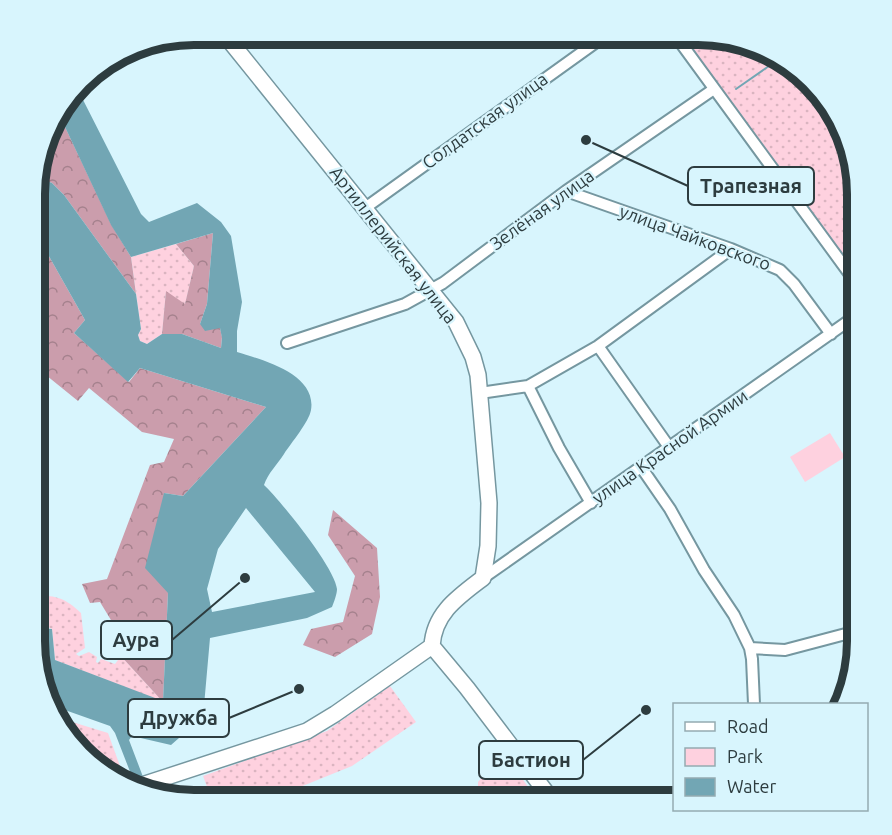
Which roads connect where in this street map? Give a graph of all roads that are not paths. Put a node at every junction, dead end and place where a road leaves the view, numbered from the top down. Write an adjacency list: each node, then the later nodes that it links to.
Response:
1 (234, 45): 6 (street, Артиллерийская улица)
2 (592, 45): 6 (street, Солдатская улица)
3 (682, 45): 4 (street)
4 (714, 89): 5 (street, Зелёная улица); 8 (street)
5 (566, 191): 7 (street, улица Чайковского); 9 (street, Зелёная улица)
6 (365, 208): 9 (street, Артиллерийская улица)
7 (731, 249): 11 (street, улица Чайковского); 13 (street)
8 (847, 270)
9 (430, 290): 12 (street, Зелёная улица); 15 (street, Артиллерийская улица)
10 (847, 322): 11 (street, улица Красной Армии)
11 (831, 334): 16 (street, улица Красной Армии)
12 (287, 343)
13 (598, 346): 14 (street); 16 (street)
14 (528, 386): 15 (street); 18 (street)
15 (480, 393): 19 (street, Артиллерийская улица)
16 (669, 447): 17 (street, улица Красной Армии)
17 (641, 467): 18 (street, улица Красной Армии); 22 (street)
18 (591, 503): 19 (street, улица Красной Армии)
19 (483, 578): 21 (street)
20 (847, 633): 22 (street)
21 (432, 646): 24 (street); 25 (street)
22 (750, 648): 23 (street)
23 (754, 703)
24 (149, 783)
25 (544, 790)

